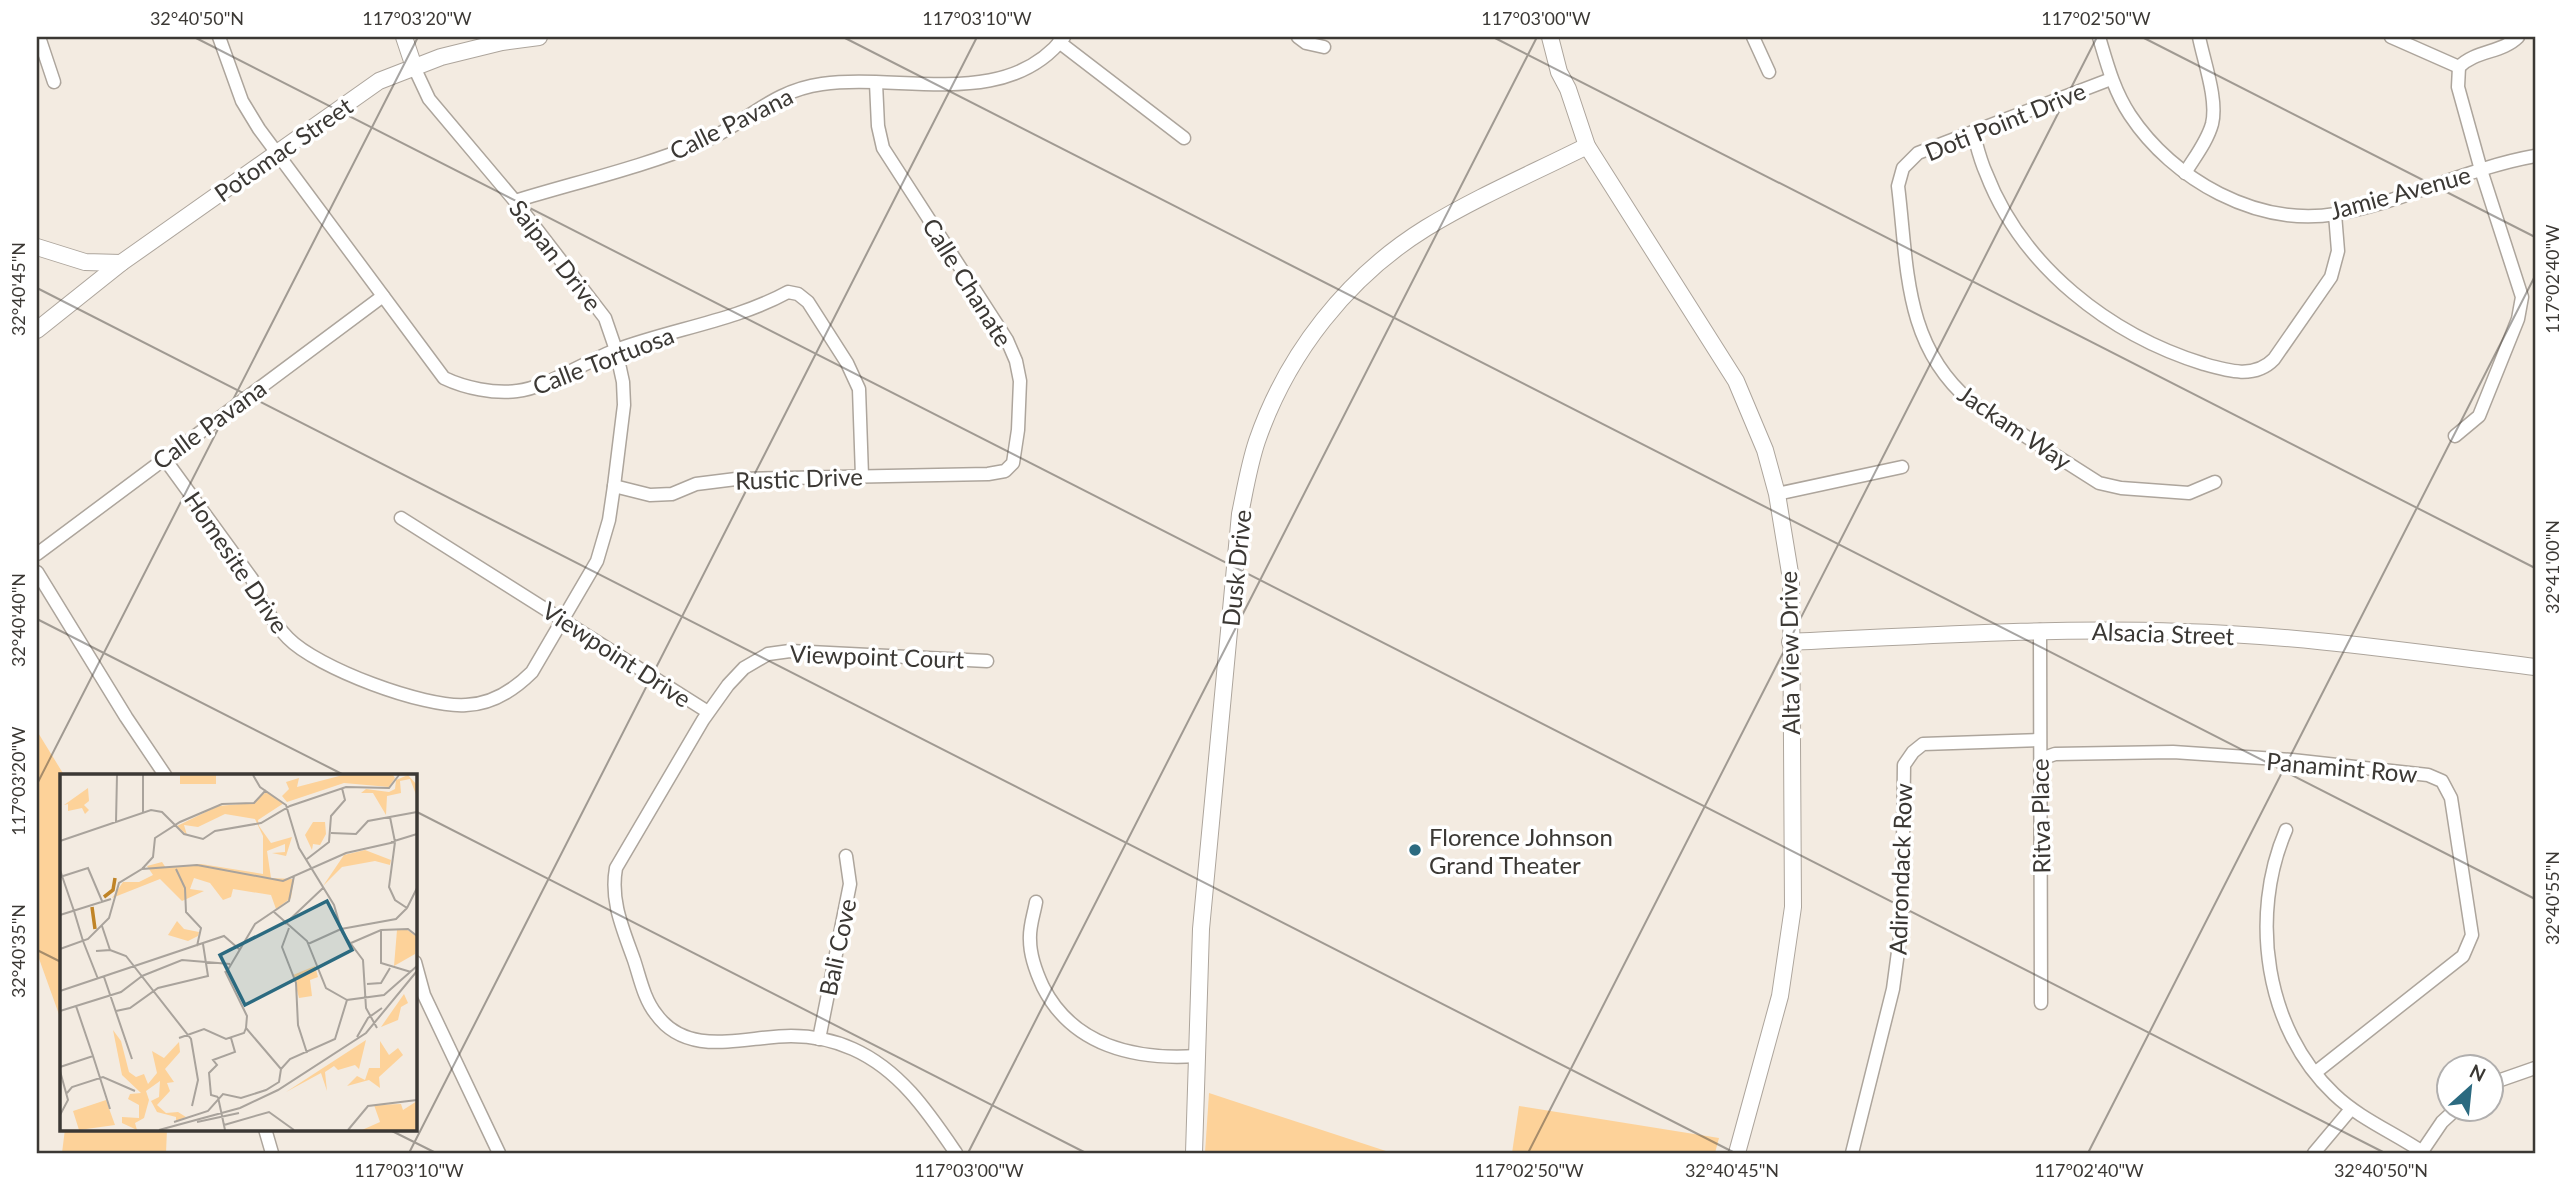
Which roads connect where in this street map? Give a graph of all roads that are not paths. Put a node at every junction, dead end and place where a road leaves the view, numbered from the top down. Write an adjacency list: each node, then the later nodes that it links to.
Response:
1 (39, 37): 18 (street)
2 (219, 37): 23 (street, Calle Tortuosa)
3 (404, 37): 14 (street, Saipan Drive)
4 (539, 37): 14 (street, Potomac Street)
5 (1298, 37): 13 (street)
6 (1550, 37): 22 (street, Alta View Drive)
7 (1753, 37): 16 (street)
8 (2099, 37): 17 (street, Jamie Avenue)
9 (2199, 37): 27 (street)
10 (2391, 37): 15 (street)
11 (2518, 37): 15 (street)
12 (1062, 39): 19 (street, Calle Pavana); 21 (street)
13 (1324, 47)
14 (414, 67): 23 (street, Potomac Street); 28 (street, Saipan Drive)
15 (2459, 67): 26 (street)
16 (1769, 72)
17 (2111, 79): 20 (street, Doti Point Drive); 27 (street, Jamie Avenue)
18 (54, 82)
19 (876, 83): 28 (street, Calle Pavana); 38 (street, Calle Chanate)
20 (1973, 132): 25 (street, Doti Point Drive); 29 (street)
21 (1184, 138)
22 (1587, 146): 42 (street, Alta View Drive); 61 (street, Dusk Drive)
23 (276, 152): 31 (street, Potomac Street); 32 (street, Calle Tortuosa)
24 (2535, 156): 26 (street, Jamie Avenue)
25 (1903, 168): 40 (street, Jackam Way)
26 (2481, 170): 29 (street, Jamie Avenue); 35 (street)
27 (2185, 173): 29 (street, Jamie Avenue)
28 (515, 201): 34 (street, Saipan Drive)
29 (2335, 214)
30 (37, 247): 31 (street)
31 (121, 263): 33 (street, Potomac Street)
32 (383, 296): 34 (street, Calle Tortuosa); 36 (street, Calle Pavana)
33 (37, 330)
34 (616, 350): 39 (street, Calle Tortuosa); 41 (street, Saipan Drive)
35 (2455, 436)
36 (164, 458): 44 (street, Calle Pavana); 46 (street, Homesite Drive)
37 (1902, 467): 42 (street)
38 (988, 474): 39 (street, Rustic Drive)
39 (862, 476): 41 (street, Rustic Drive)
40 (2216, 482)
41 (614, 486): 46 (street, Saipan Drive)
42 (1777, 494): 48 (street, Alta View Drive)
43 (401, 518): 46 (street, Viewpoint Drive)
44 (37, 554)
45 (37, 572): 54 (street)
46 (563, 619): 51 (street, Viewpoint Drive)
47 (2040, 630): 48 (street, Alsacia Street); 50 (street, Alsacia Street); 52 (street, Ritva Place)
48 (1790, 642): 72 (street, Alta View Drive)
49 (987, 661): 51 (street, Viewpoint Court)
50 (2535, 667)
51 (708, 712): 60 (street, Viewpoint Drive)
52 (2039, 740): 53 (street, Ritva Place); 73 (street, Adirondack Row)
53 (2040, 759): 59 (street, Ritva Place); 63 (street, Panamint Row)
54 (164, 774)
55 (2286, 830): 63 (street)
56 (846, 856): 60 (street, Bali Cove)
57 (1036, 902): 61 (street)
58 (416, 966): 69 (street)
59 (2041, 1003)
60 (819, 1039): 70 (street, Viewpoint Drive)
61 (1196, 1056): 71 (street, Dusk Drive)
62 (2535, 1068): 64 (street)
63 (2316, 1072): 65 (street)
64 (2506, 1078)
65 (2351, 1109): 74 (street); 75 (street)
66 (2441, 1124): 75 (street)
67 (265, 1130): 68 (street)
68 (272, 1153)
69 (499, 1153)
70 (956, 1153)
71 (1194, 1153)
72 (1737, 1153)
73 (1852, 1153)
74 (2314, 1153)
75 (2422, 1153)

